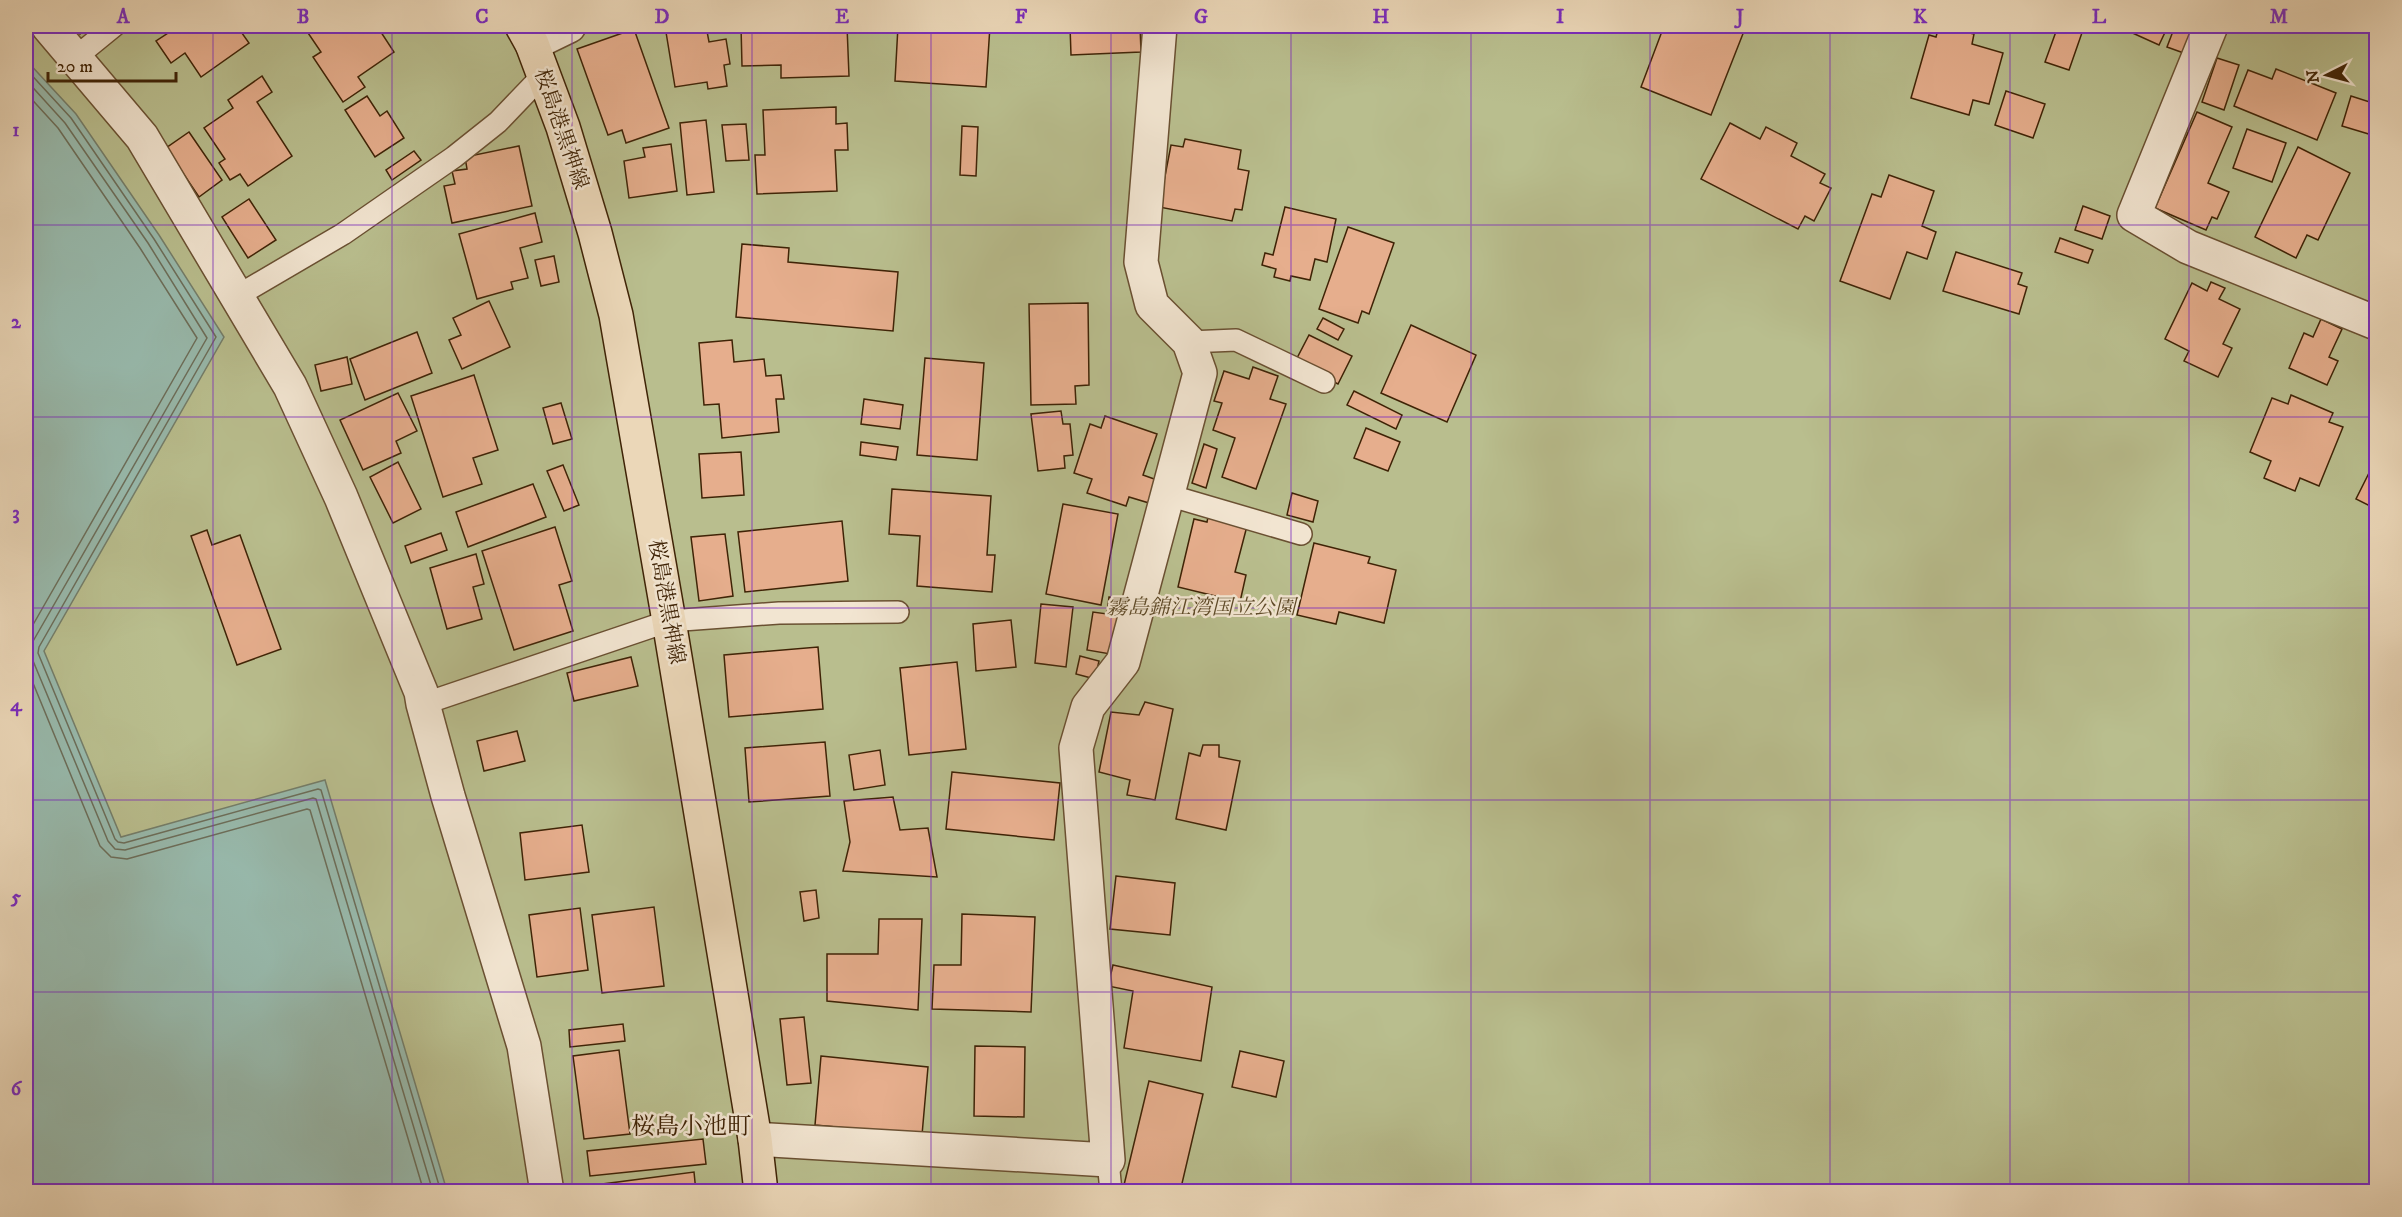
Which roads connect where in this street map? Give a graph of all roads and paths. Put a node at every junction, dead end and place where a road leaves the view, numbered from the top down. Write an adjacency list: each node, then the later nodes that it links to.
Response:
1 (48, 26): 7 (street)
2 (114, 26): 7 (lane)
3 (569, 26): 6 (street)
4 (1160, 26): 11 (street)
5 (2211, 26): 10 (street)
6 (527, 35): 8 (main road, 桜島港黒神線)
7 (76, 57): 9 (street)
8 (543, 75): 9 (lane); 16 (main road, 桜島港黒神線)
9 (237, 296): 17 (street)
10 (2376, 323)
11 (1189, 342): 12 (lane); 13 (street)
12 (1324, 382)
13 (1168, 495): 14 (lane); 19 (street)
14 (1301, 534)
15 (898, 612): 16 (lane)
16 (669, 621): 17 (lane); 18 (main road, 桜島港黒神線)
17 (423, 704): 20 (street)
18 (755, 1139): 19 (street); 21 (main road, 桜島港黒神線)
19 (1110, 1176)
20 (547, 1191)
21 (761, 1191)

